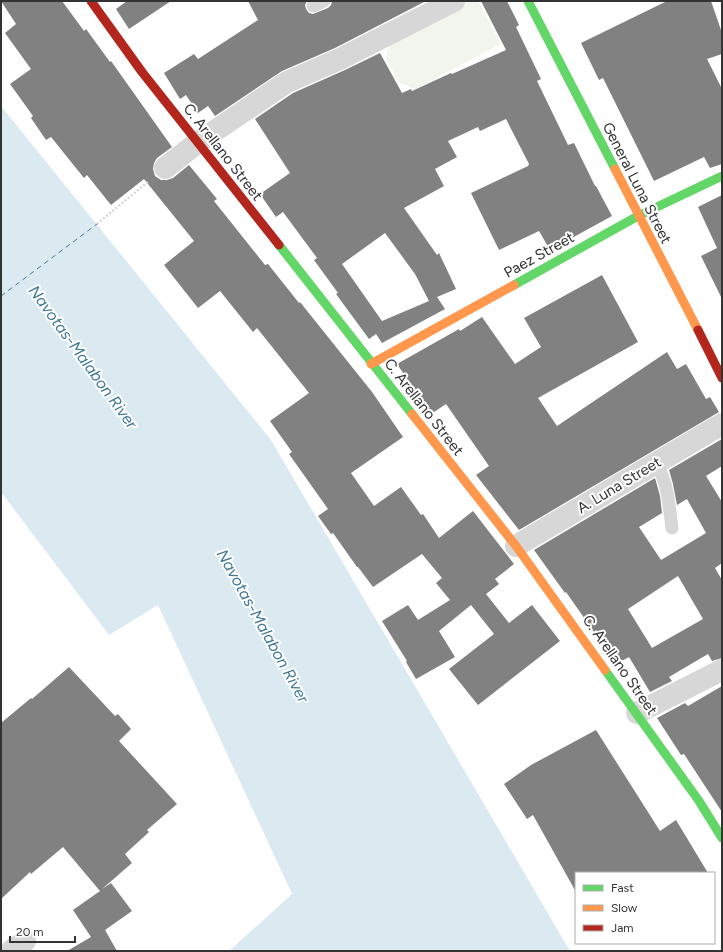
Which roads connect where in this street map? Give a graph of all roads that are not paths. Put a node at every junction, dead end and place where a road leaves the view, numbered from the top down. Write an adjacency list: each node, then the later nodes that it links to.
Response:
1 (91, 1): 4 (main road, C. Arellano Street)
2 (454, 1): 4 (street)
3 (528, 1): 7 (main road, General Luna Street)
4 (197, 143): 5 (street); 8 (main road, C. Arellano Street)
5 (165, 168)
6 (722, 176): 7 (main road, Paez Street)
7 (638, 216): 8 (main road, Paez Street); 9 (main road, General Luna Street)
8 (372, 364): 13 (main road, C. Arellano Street)
9 (722, 378)
10 (722, 424): 11 (street, A. Luna Street)
11 (656, 463): 12 (lane); 13 (street, A. Luna Street)
12 (672, 528)
13 (516, 546): 15 (main road, C. Arellano Street)
14 (722, 670): 15 (street)
15 (637, 713): 16 (main road, C. Arellano Street)
16 (722, 838)

